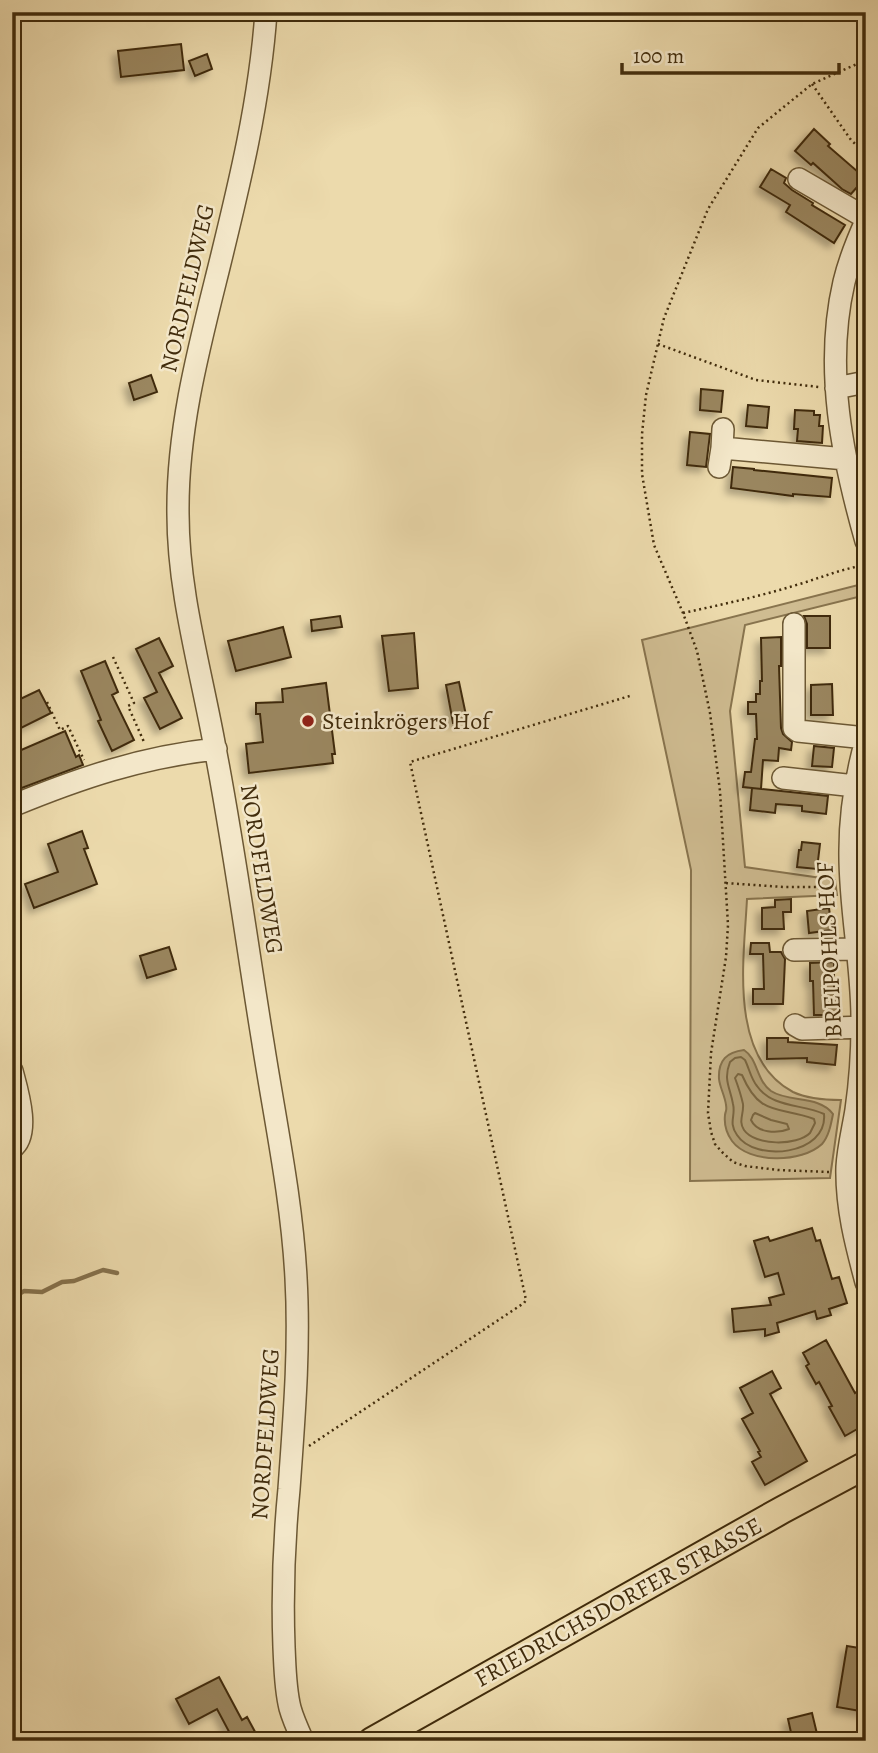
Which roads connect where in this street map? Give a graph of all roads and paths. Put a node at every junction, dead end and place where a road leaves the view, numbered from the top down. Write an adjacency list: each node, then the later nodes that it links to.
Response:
1 (266, 12): 23 (street, NORDFELDWEG)
2 (866, 60): 3 (path)
3 (812, 84): 4 (path); 8 (path)
4 (866, 154)
5 (799, 179): 6 (street)
6 (866, 220): 7 (street)
7 (860, 247): 10 (street)
8 (658, 344): 10 (path); 15 (path)
9 (866, 382): 10 (street)
10 (836, 388): 12 (street)
11 (721, 448): 12 (street)
12 (846, 458): 13 (street)
13 (866, 541)
14 (866, 565): 15 (path)
15 (683, 613): 30 (path)
16 (794, 624): 22 (street)
17 (866, 631): 19 (path)
18 (113, 657): 24 (path)
19 (866, 691)
20 (633, 695): 40 (path)
21 (47, 702): 25 (path)
22 (866, 739): 27 (street, BREIPOHLS HOF)
23 (216, 749): 24 (street); 40 (street, NORDFELDWEG)
24 (147, 760): 25 (street)
25 (92, 775): 28 (street)
26 (783, 778): 27 (street)
27 (855, 786): 29 (street, BREIPOHLS HOF)
28 (12, 806)
29 (858, 823): 31 (street, BREIPOHLS HOF)
30 (726, 883): 31 (path); 38 (path)
31 (858, 884): 32 (street, BREIPOHLS HOF)
32 (858, 949): 33 (street); 35 (street, BREIPOHLS HOF)
33 (794, 950)
34 (795, 1025): 35 (street)
35 (864, 1027): 38 (street, BREIPOHLS HOF)
36 (12, 1071): 37 (street)
37 (12, 1148)
38 (857, 1165): 39 (street, BREIPOHLS HOF)
39 (866, 1282)
40 (292, 1447): 42 (street, NORDFELDWEG)
41 (866, 1465): 43 (main road, FRIEDRICHSDORFER STRASSE)
42 (303, 1741)
43 (372, 1741)

